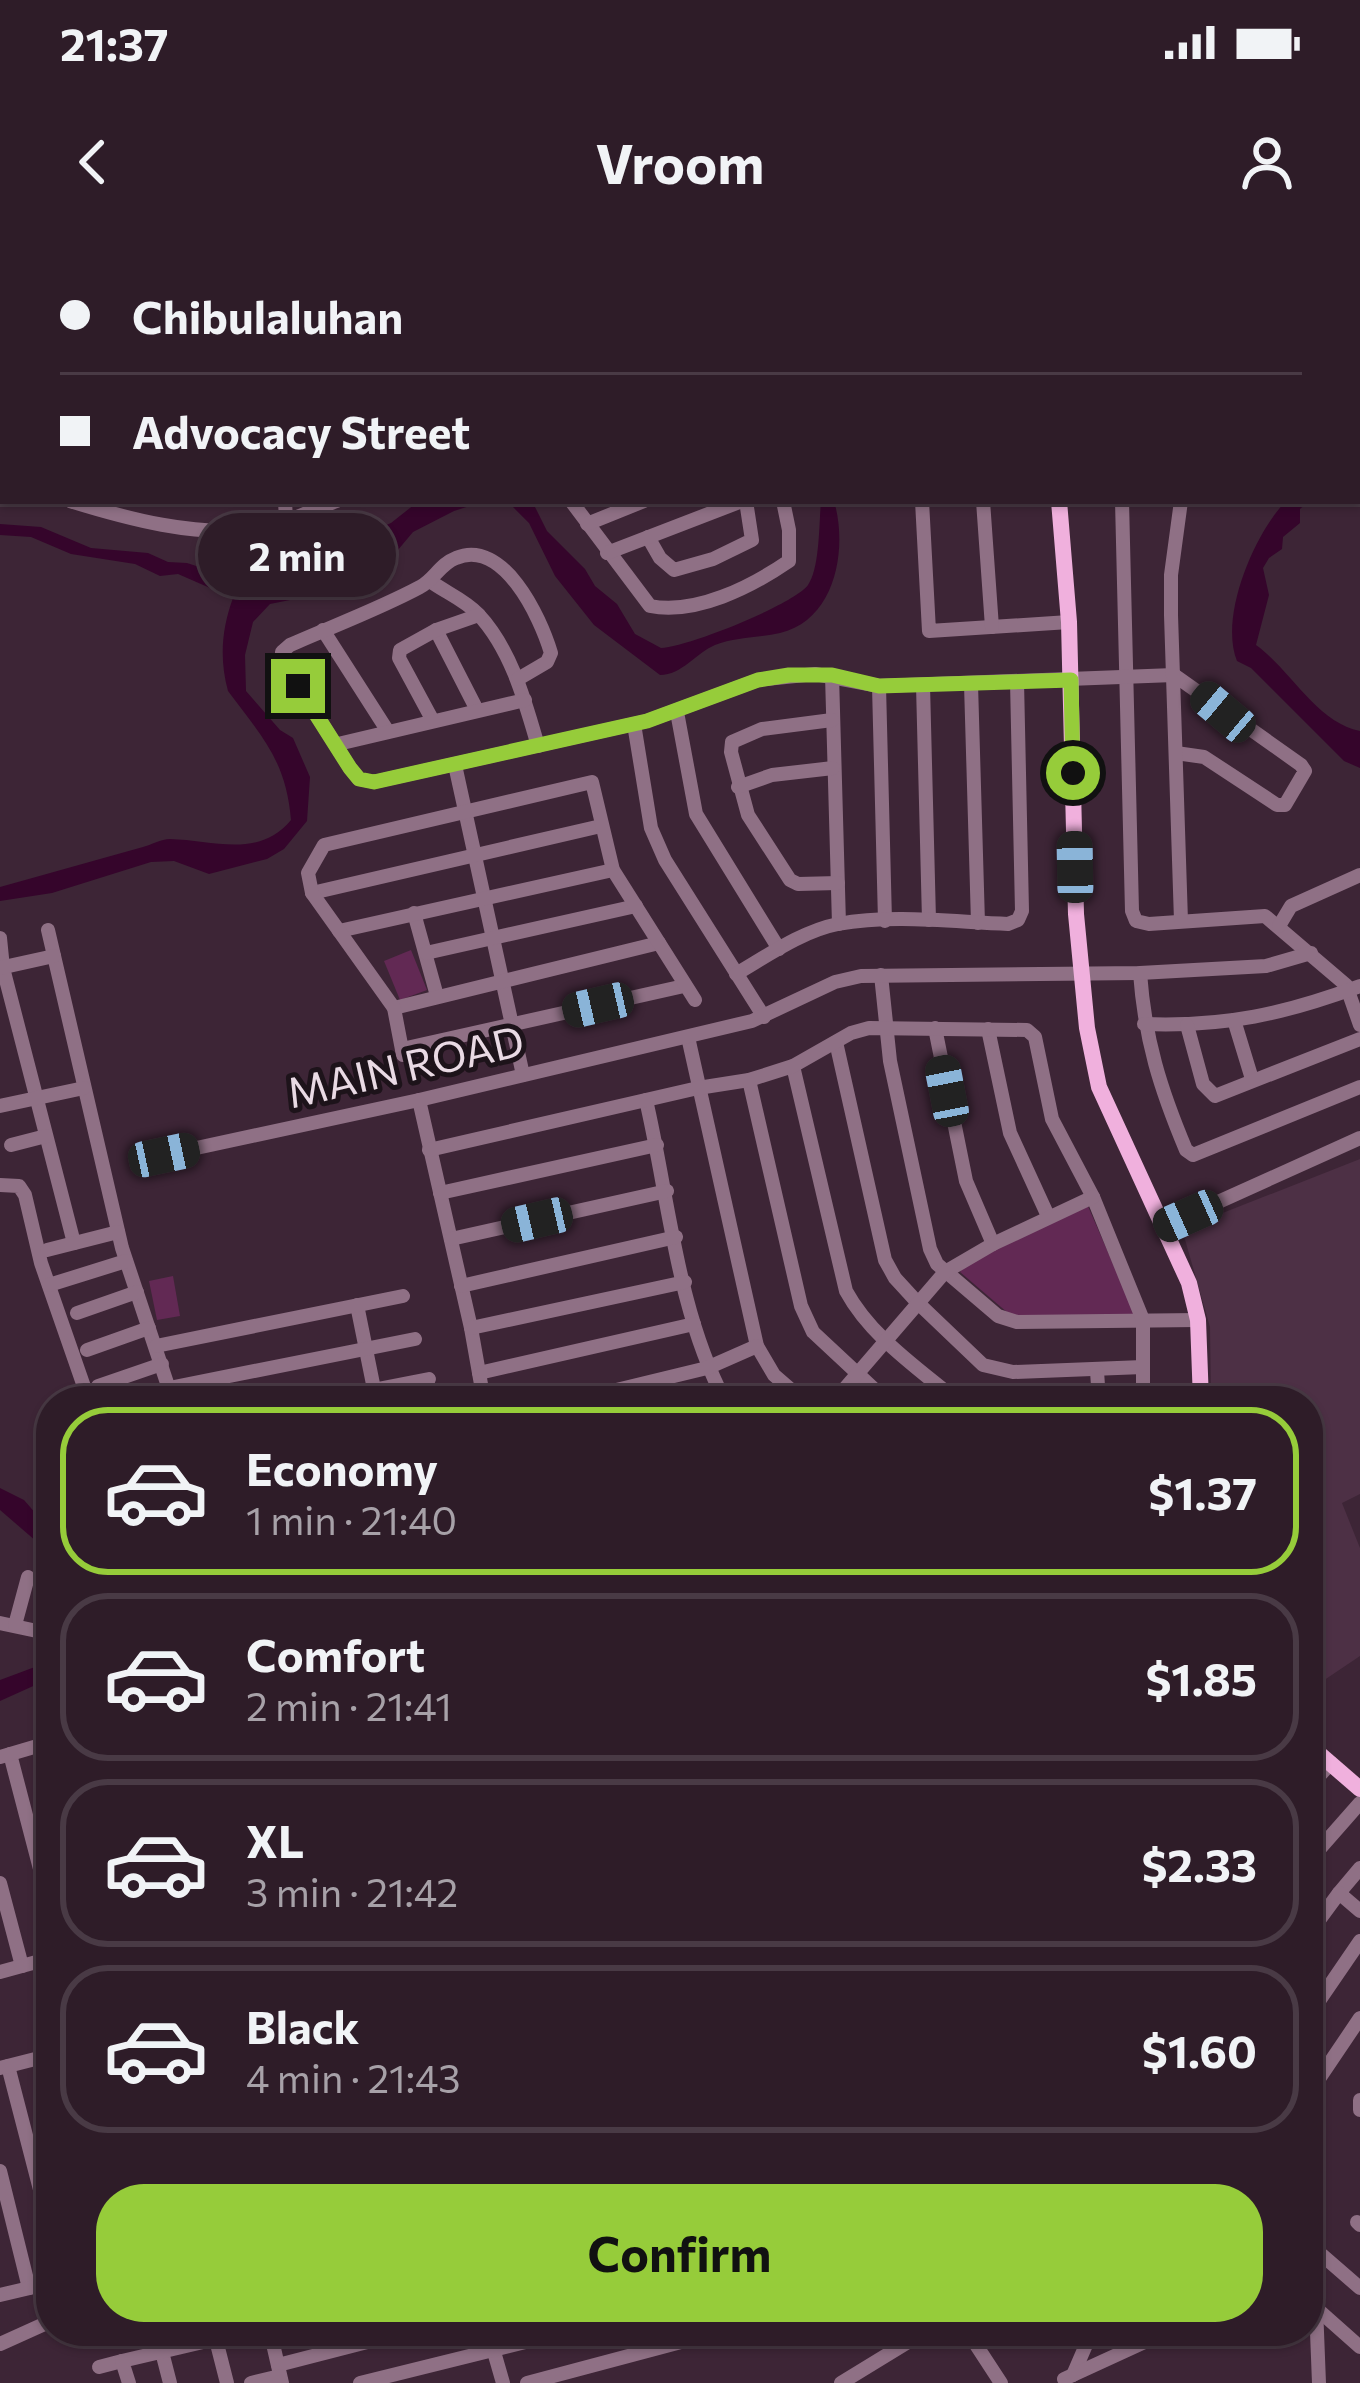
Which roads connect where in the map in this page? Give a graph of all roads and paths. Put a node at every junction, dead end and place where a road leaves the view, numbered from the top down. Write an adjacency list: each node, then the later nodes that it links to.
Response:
1 (80, 504): 15 (street)
2 (128, 504): 15 (street)
3 (285, 504): 16 (street)
4 (326, 504): 16 (street)
5 (573, 504): 17 (street)
6 (637, 504): 17 (street)
7 (736, 504): 18 (street)
8 (745, 504): 18 (street)
9 (784, 504): 19 (street)
10 (922, 504): 23 (street)
11 (982, 504): 23 (street)
12 (1058, 504): 22 (main road)
13 (1121, 504): 28 (street)
14 (1181, 504): 27 (street)
15 (125, 518): 16 (street)
16 (286, 520)
17 (587, 524): 19 (street)
18 (648, 537): 19 (street)
19 (607, 553)
20 (430, 581): 21 (street); 25 (street); 29 (street)
21 (479, 615): 24 (street); 29 (street)
22 (1069, 622): 23 (street); 30 (main road)
23 (992, 627)
24 (436, 630): 36 (street); 39 (street)
25 (323, 631): 41 (street); 42 (street)
26 (832, 675): 34 (street); 37 (street); 38 (street)
27 (1174, 675): 28 (street); 44 (street); 44 (street)
28 (1126, 678): 30 (street); 60 (street)
29 (518, 680): 35 (street)
30 (1071, 680): 31 (street); 77 (main road)
31 (1017, 682): 32 (street); 61 (street)
32 (971, 684): 33 (street); 61 (street)
33 (923, 685): 34 (street); 58 (street)
34 (879, 686): 59 (street)
35 (525, 700): 36 (street); 43 (street)
36 (477, 710): 39 (street)
37 (677, 712): 40 (street); 69 (street)
38 (832, 720): 46 (street); 47 (street)
39 (433, 721): 41 (street)
40 (634, 724): 43 (street); 75 (street)
41 (387, 730): 42 (street)
42 (338, 744): 45 (street)
43 (538, 746): 45 (street)
44 (1176, 753): 60 (street)
45 (455, 765): 48 (street)
46 (832, 768): 47 (street); 53 (street)
47 (738, 787): 53 (street)
48 (465, 810): 49 (street); 50 (street); 54 (street)
49 (601, 826): 50 (street); 51 (street)
50 (474, 854): 54 (street); 55 (street)
51 (613, 869): 55 (street); 56 (street)
52 (1360, 875): 63 (street)
53 (838, 884): 62 (street)
54 (312, 893): 65 (street)
55 (484, 896): 57 (street); 67 (street)
56 (636, 907): 67 (street); 68 (street)
57 (414, 913): 65 (street); 70 (street)
58 (929, 920): 59 (street); 61 (street)
59 (885, 921): 62 (street)
60 (1181, 921): 63 (street)
61 (978, 923)
62 (839, 924): 69 (street)
63 (1279, 926): 71 (street)
64 (48, 930): 72 (street)
65 (339, 931): 83 (street)
66 (0, 938): 73 (street)
67 (493, 938): 70 (street); 78 (street)
68 (659, 943): 78 (street); 79 (street)
69 (779, 950): 75 (street)
70 (426, 953): 81 (street)
71 (1311, 953): 74 (street, MAIN ROAD); 80 (street)
72 (54, 956): 73 (street); 101 (street)
73 (2, 968): 103 (street)
74 (1140, 973): 77 (street, MAIN ROAD); 86 (street)
75 (736, 974): 84 (street)
76 (880, 975): 77 (street, MAIN ROAD); 84 (street, MAIN ROAD); 90 (street)
77 (1080, 976): 118 (main road)
78 (503, 981): 81 (street); 88 (street)
79 (684, 986): 82 (street); 88 (street)
80 (1355, 988): 85 (street); 87 (street)
81 (437, 996): 83 (street)
82 (695, 1000)
83 (394, 1008): 88 (street)
84 (764, 1017): 93 (street, MAIN ROAD)
85 (1234, 1020): 89 (street); 98 (street)
86 (1144, 1024): 89 (street); 100 (street)
87 (1360, 1024)
88 (513, 1025): 97 (street)
89 (1187, 1025): 98 (street)
90 (884, 1027): 91 (street); 95 (street); 126 (street)
91 (934, 1028): 92 (street); 123 (street)
92 (988, 1029): 116 (street); 117 (street)
93 (688, 1037): 97 (street, MAIN ROAD); 102 (street)
94 (1360, 1039): 98 (street)
95 (836, 1042): 96 (street); 132 (street)
96 (793, 1066): 99 (street); 141 (street)
97 (524, 1075): 104 (street, MAIN ROAD)
98 (1252, 1079)
99 (749, 1080): 102 (street); 151 (street)
100 (1360, 1087)
101 (84, 1088): 103 (street); 119 (street)
102 (698, 1088): 105 (street); 143 (street)
103 (37, 1100): 106 (street); 107 (street)
104 (419, 1100): 111 (street); 112 (street, MAIN ROAD)
105 (646, 1100): 110 (street); 111 (street)
106 (0, 1106)
107 (46, 1136): 109 (street); 122 (street)
108 (1360, 1138): 118 (street)
109 (11, 1145)
110 (656, 1145): 114 (street); 115 (street)
111 (428, 1150): 115 (street)
112 (164, 1155)
113 (4, 1184): 128 (street)
114 (667, 1191): 120 (street); 121 (street)
115 (440, 1192): 121 (street)
116 (1093, 1197): 117 (street); 135 (street)
117 (1048, 1216): 123 (street)
118 (1165, 1226): 136 (main road)
119 (118, 1232): 122 (street); 125 (street)
120 (676, 1237): 127 (street); 129 (street)
121 (451, 1240): 129 (street)
122 (74, 1243): 124 (street)
123 (993, 1244): 126 (street)
124 (47, 1250)
125 (126, 1261): 128 (street); 130 (street)
126 (945, 1272): 132 (street); 135 (street)
127 (685, 1282): 137 (street); 139 (street)
128 (49, 1285): 154 (street)
129 (461, 1286): 139 (street)
130 (137, 1292): 134 (street); 138 (street)
131 (403, 1296): 133 (street)
132 (916, 1302): 141 (street); 149 (street)
133 (357, 1305): 142 (street); 145 (street)
134 (77, 1313)
135 (1143, 1320): 136 (street); 147 (street)
136 (1198, 1320): 170 (main road)
137 (694, 1324): 148 (street); 150 (street)
138 (149, 1328): 142 (street); 144 (street)
139 (471, 1328): 150 (street)
140 (415, 1339): 145 (street)
141 (885, 1341): 151 (street); 167 (street)
142 (155, 1346): 146 (street)
143 (758, 1346): 148 (street); 164 (street)
144 (86, 1350)
145 (366, 1350): 157 (street); 158 (street)
146 (162, 1364): 155 (street); 156 (street)
147 (1143, 1367): 149 (street); 169 (street)
148 (707, 1368): 162 (street); 163 (street)
149 (1097, 1371): 168 (street)
150 (479, 1373): 161 (street)
151 (856, 1374): 165 (street); 166 (street)
152 (428, 1378): 153 (street)
153 (410, 1383): 159 (street); 160 (street)
154 (84, 1386)
155 (98, 1386)
156 (168, 1386)
157 (210, 1386)
158 (373, 1386)
159 (392, 1386)
160 (411, 1386)
161 (481, 1386)
162 (660, 1386)
163 (717, 1386)
164 (787, 1386)
165 (846, 1386)
166 (870, 1386)
167 (939, 1386)
168 (1098, 1386)
169 (1143, 1386)
170 (1200, 1386)
171 (28, 1577): 172 (street)
172 (8, 1624)
173 (36, 1747): 174 (street)
174 (5, 1756): 181 (street)
175 (1323, 1756): 176 (main road)
176 (1331, 1763): 177 (street); 178 (main road)
177 (1323, 1772)
178 (1360, 1789)
179 (1360, 1803): 180 (street)
180 (1323, 1845)
181 (36, 1860)
182 (1360, 1868): 184 (street)
183 (0, 1883): 189 (street)
184 (1339, 1893): 185 (street); 186 (street)
185 (1360, 1910)
186 (1323, 1915)
187 (1360, 1942): 191 (street)
188 (36, 1962): 189 (street)
189 (22, 1966): 190 (street)
190 (0, 1972)
191 (1323, 1995)
192 (1360, 2018): 195 (street)
193 (36, 2058): 194 (street)
194 (4, 2067): 197 (street)
195 (1323, 2073)
196 (0, 2171): 200 (street)
197 (36, 2179)
198 (1323, 2256): 201 (street)
199 (36, 2286): 200 (street)
200 (29, 2288): 202 (street)
201 (1360, 2288)
202 (0, 2295)
203 (1323, 2314): 217 (street)
204 (36, 2328): 205 (street)
205 (0, 2344)
206 (181, 2346): 220 (street)
207 (218, 2346): 227 (street)
208 (366, 2346): 223 (street)
209 (492, 2346): 219 (street)
210 (513, 2346): 219 (street)
211 (666, 2346): 231 (street)
212 (902, 2346): 232 (street)
213 (978, 2346): 233 (street)
214 (1084, 2346): 218 (street)
215 (1135, 2346): 218 (street)
216 (1318, 2346): 224 (street)
217 (1360, 2347)
218 (1132, 2348)
219 (494, 2351): 229 (street); 230 (street)
220 (162, 2352): 221 (street); 226 (street)
221 (122, 2361): 222 (street); 225 (street)
222 (99, 2366)
223 (280, 2375): 228 (street)
224 (1319, 2377): 234 (street)
225 (129, 2383)
226 (170, 2383)
227 (227, 2383)
228 (251, 2383)
229 (360, 2383)
230 (503, 2383)
231 (526, 2383)
232 (842, 2383)
233 (1001, 2383)
234 (1334, 2383)

